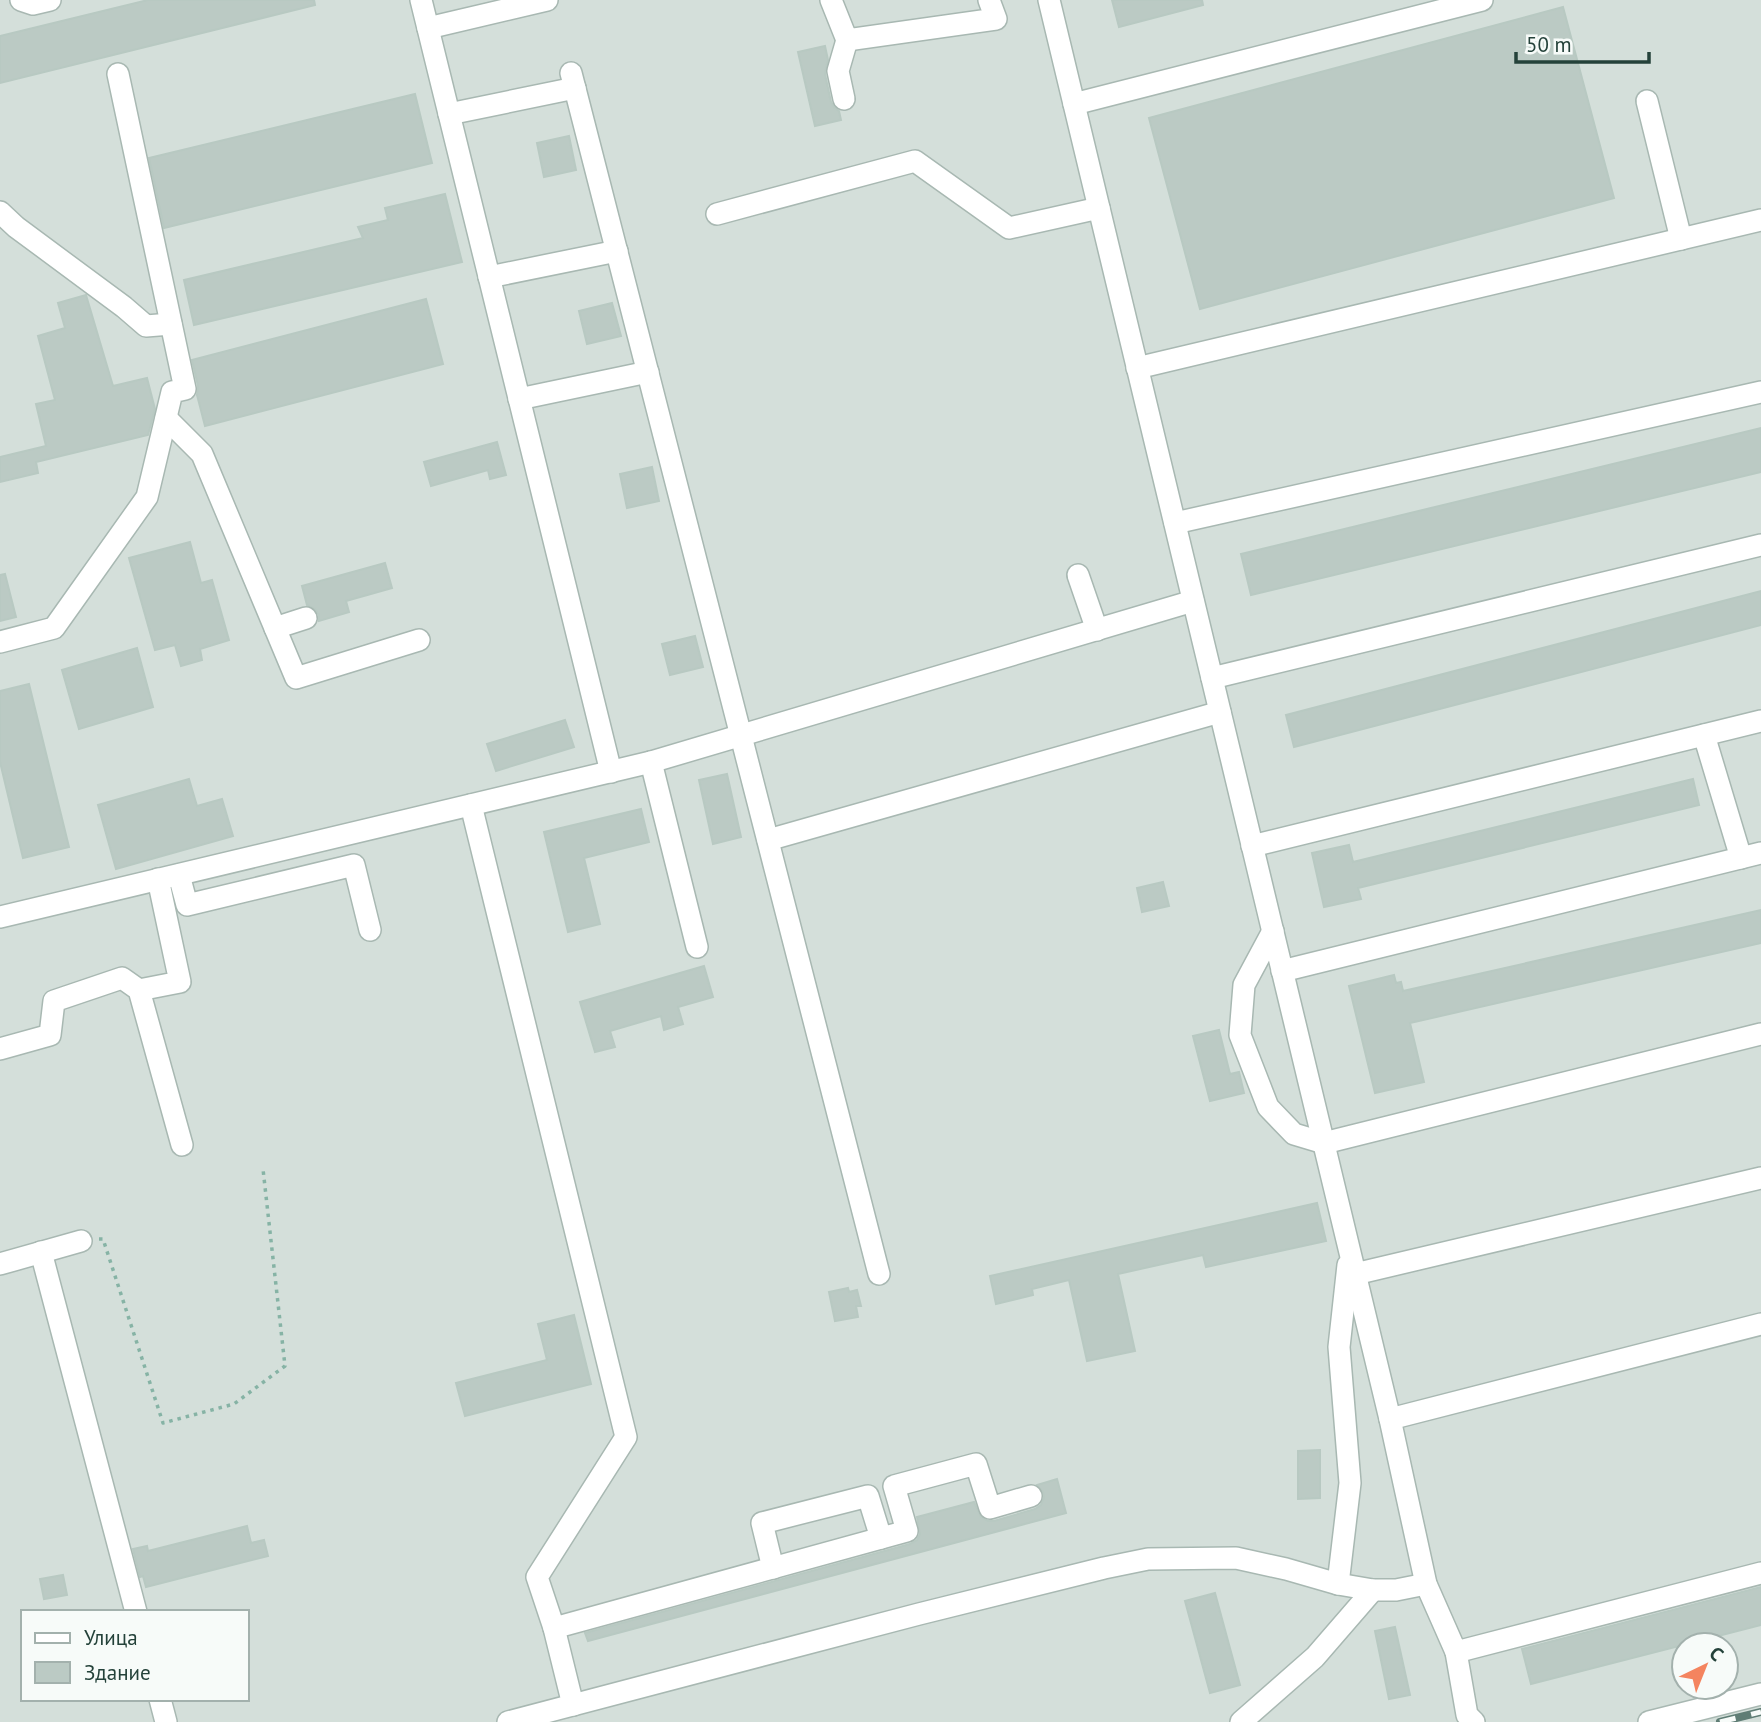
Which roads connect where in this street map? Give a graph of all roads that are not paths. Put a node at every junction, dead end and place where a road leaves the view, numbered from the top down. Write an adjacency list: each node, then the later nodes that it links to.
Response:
1 (21, 0): 2 (street)
2 (50, 0)
3 (421, 0): 9 (street)
4 (547, 0): 9 (street)
5 (831, 0): 10 (street)
6 (989, 0): 10 (street)
7 (1049, 0): 14 (street)
8 (1482, 0): 14 (street)
9 (428, 29): 15 (street)
10 (847, 40): 12 (street)
11 (118, 74): 23 (street)
12 (844, 99)
13 (1647, 101): 20 (street)
14 (1074, 104): 16 (street)
15 (449, 114): 21 (street); 22 (street)
16 (1099, 208): 18 (street); 24 (street)
17 (0, 212): 23 (street)
18 (717, 214)
19 (1761, 220): 20 (street)
20 (1681, 239): 24 (street)
21 (617, 251): 22 (street); 25 (street)
22 (489, 277): 27 (street)
23 (171, 324): 28 (street)
24 (1137, 368): 29 (street)
25 (648, 372): 27 (street); 42 (street)
26 (1761, 391): 29 (street)
27 (519, 399): 44 (street)
28 (166, 418): 34 (street); 37 (street)
29 (1175, 523): 32 (street)
30 (1761, 545): 38 (street)
31 (1078, 575): 35 (street)
32 (1194, 601): 35 (street); 38 (street)
33 (306, 618): 34 (street)
34 (275, 628): 36 (street)
35 (1097, 630): 42 (street)
36 (419, 640)
37 (0, 642)
38 (1212, 678): 39 (street)
39 (1220, 712): 46 (street); 47 (street)
40 (1761, 721): 41 (street)
41 (1704, 735): 47 (street); 48 (street)
42 (741, 736): 43 (street); 46 (street)
43 (651, 762): 44 (street); 53 (street)
44 (611, 772): 45 (street)
45 (471, 805): 49 (street); 77 (street)
46 (768, 840): 65 (street)
47 (1252, 846): 52 (street)
48 (1751, 856): 54 (street)
49 (168, 877): 50 (street); 51 (street); 55 (street)
50 (0, 917)
51 (370, 930)
52 (1273, 931): 54 (street); 58 (street)
53 (696, 947)
54 (1282, 971): 58 (street)
55 (139, 990): 57 (street); 59 (street)
56 (1761, 1034): 58 (street)
57 (0, 1049)
58 (1324, 1143): 62 (street)
59 (182, 1145)
60 (1761, 1178): 66 (street)
61 (81, 1241): 63 (street)
62 (1349, 1250): 66 (street); 73 (street)
63 (41, 1252): 64 (street); 76 (street)
64 (0, 1264)
65 (879, 1274)
66 (1355, 1274): 68 (street)
67 (1761, 1324): 68 (street)
68 (1390, 1419): 74 (street)
69 (1031, 1496): 70 (street)
70 (881, 1538): 71 (street); 71 (street)
71 (773, 1568): 77 (street)
72 (1761, 1573): 78 (street)
73 (1338, 1584): 75 (street); 81 (street)
74 (1426, 1584): 75 (street); 78 (street)
75 (1373, 1590): 84 (street)
76 (135, 1610)
77 (554, 1628): 81 (street)
78 (1456, 1652): 85 (street)
79 (1761, 1694): 86 (street)
80 (161, 1701): 82 (street)
81 (573, 1705): 83 (street)
82 (166, 1722)
83 (509, 1722)
84 (1241, 1722)
85 (1474, 1722)
86 (1649, 1722)

